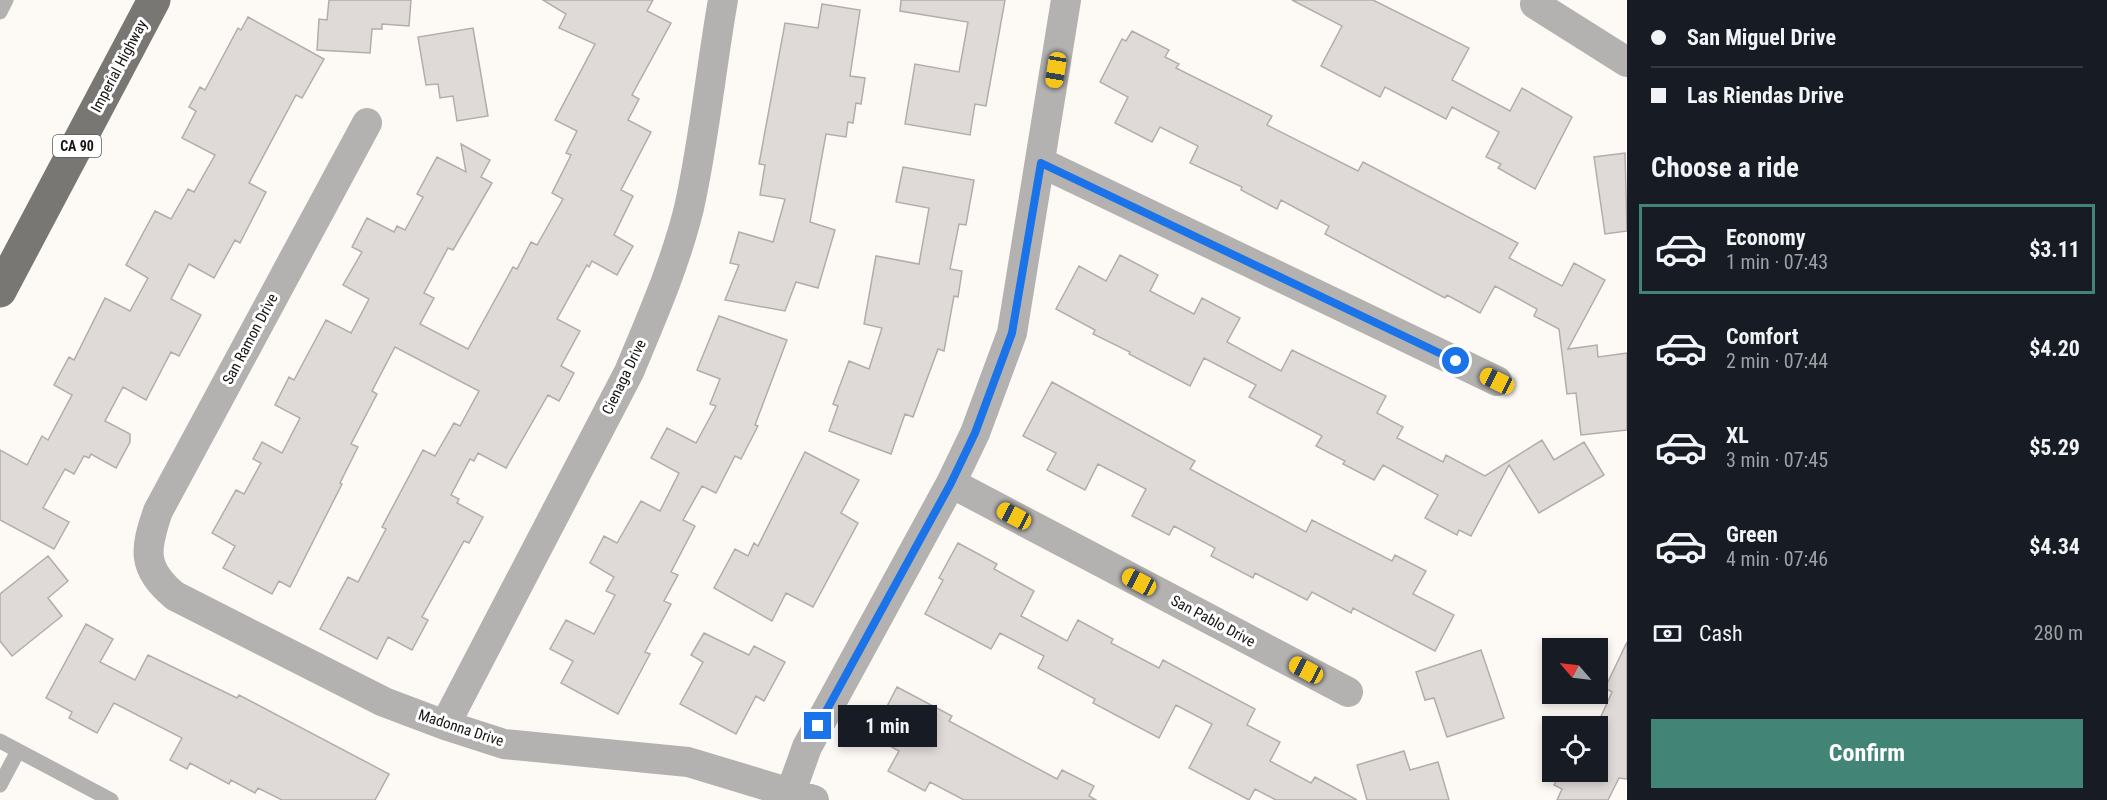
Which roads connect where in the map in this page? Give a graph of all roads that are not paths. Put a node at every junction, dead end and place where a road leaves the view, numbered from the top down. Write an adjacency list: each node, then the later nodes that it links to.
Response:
1 (6, 0): 6 (lane)
2 (154, 0): 10 (main road, Imperial Highway / CA 90)
3 (723, 0): 15 (street, Cienaga Drive)
4 (1066, 0): 9 (street)
5 (1533, 1): 7 (street)
6 (0, 12)
7 (1627, 62)
8 (367, 123): 13 (street, San Ramon Drive)
9 (1041, 163): 11 (street); 12 (street)
10 (0, 291)
11 (1497, 381)
12 (951, 483): 14 (street, San Pablo Drive); 19 (street)
13 (148, 561): 15 (street, Madonna Drive)
14 (1348, 692)
15 (445, 725): 19 (street, Madonna Drive)
16 (0, 741): 17 (lane)
17 (18, 751): 18 (lane); 20 (lane)
18 (0, 785)
19 (797, 797)
20 (111, 800)

